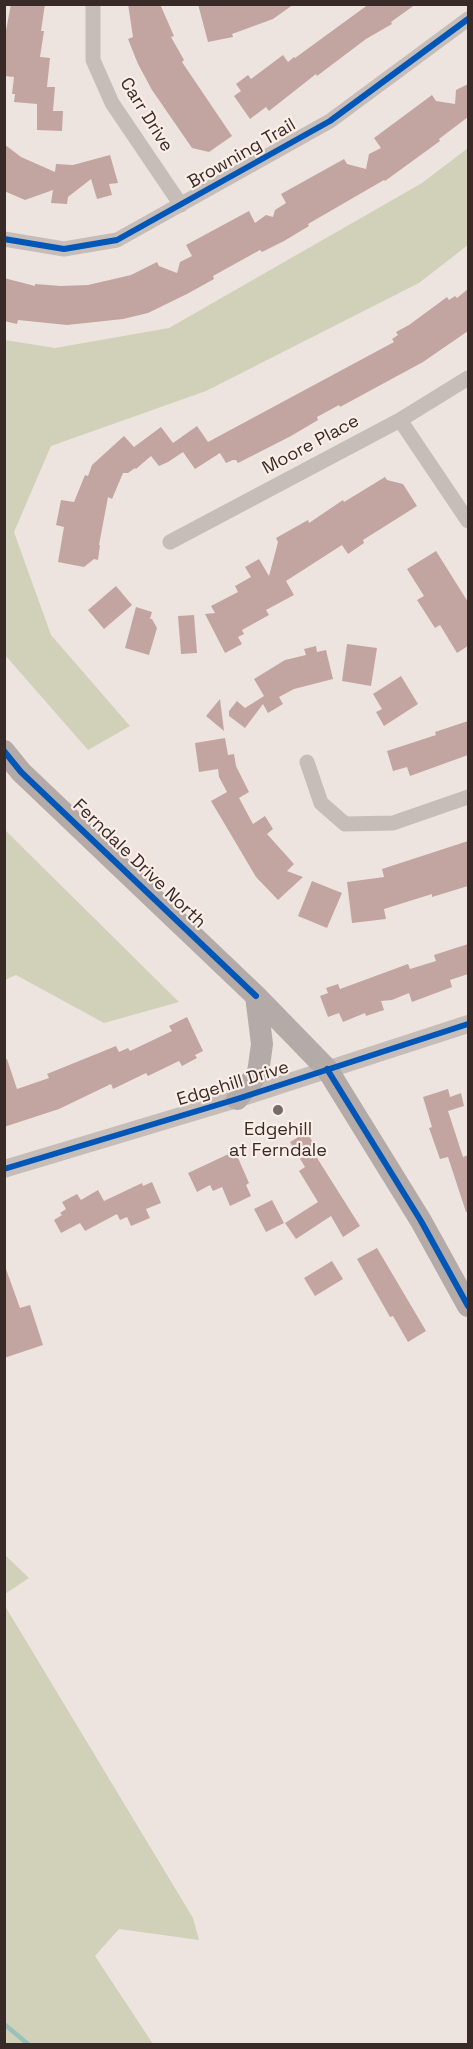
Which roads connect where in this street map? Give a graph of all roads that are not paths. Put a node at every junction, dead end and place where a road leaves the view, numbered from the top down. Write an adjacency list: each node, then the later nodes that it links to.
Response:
1 (93, 4): 3 (street, Carr Drive)
2 (468, 19): 3 (street, Browning Trail)
3 (182, 205): 4 (street, Browning Trail)
4 (4, 239)
5 (468, 378): 6 (street, Moore Place)
6 (400, 420): 7 (street); 8 (street, Moore Place)
7 (468, 521)
8 (170, 542)
9 (4, 751): 12 (main road, Ferndale Drive North)
10 (307, 762): 11 (street)
11 (468, 797)
12 (256, 996): 14 (main road, Ferndale Drive North); 15 (main road)
13 (468, 1024): 14 (street, Edgehill Drive)
14 (327, 1069): 15 (street, Edgehill Drive); 17 (main road, Ferndale Drive North)
15 (237, 1100): 16 (street, Edgehill Drive)
16 (4, 1169)
17 (468, 1306)

